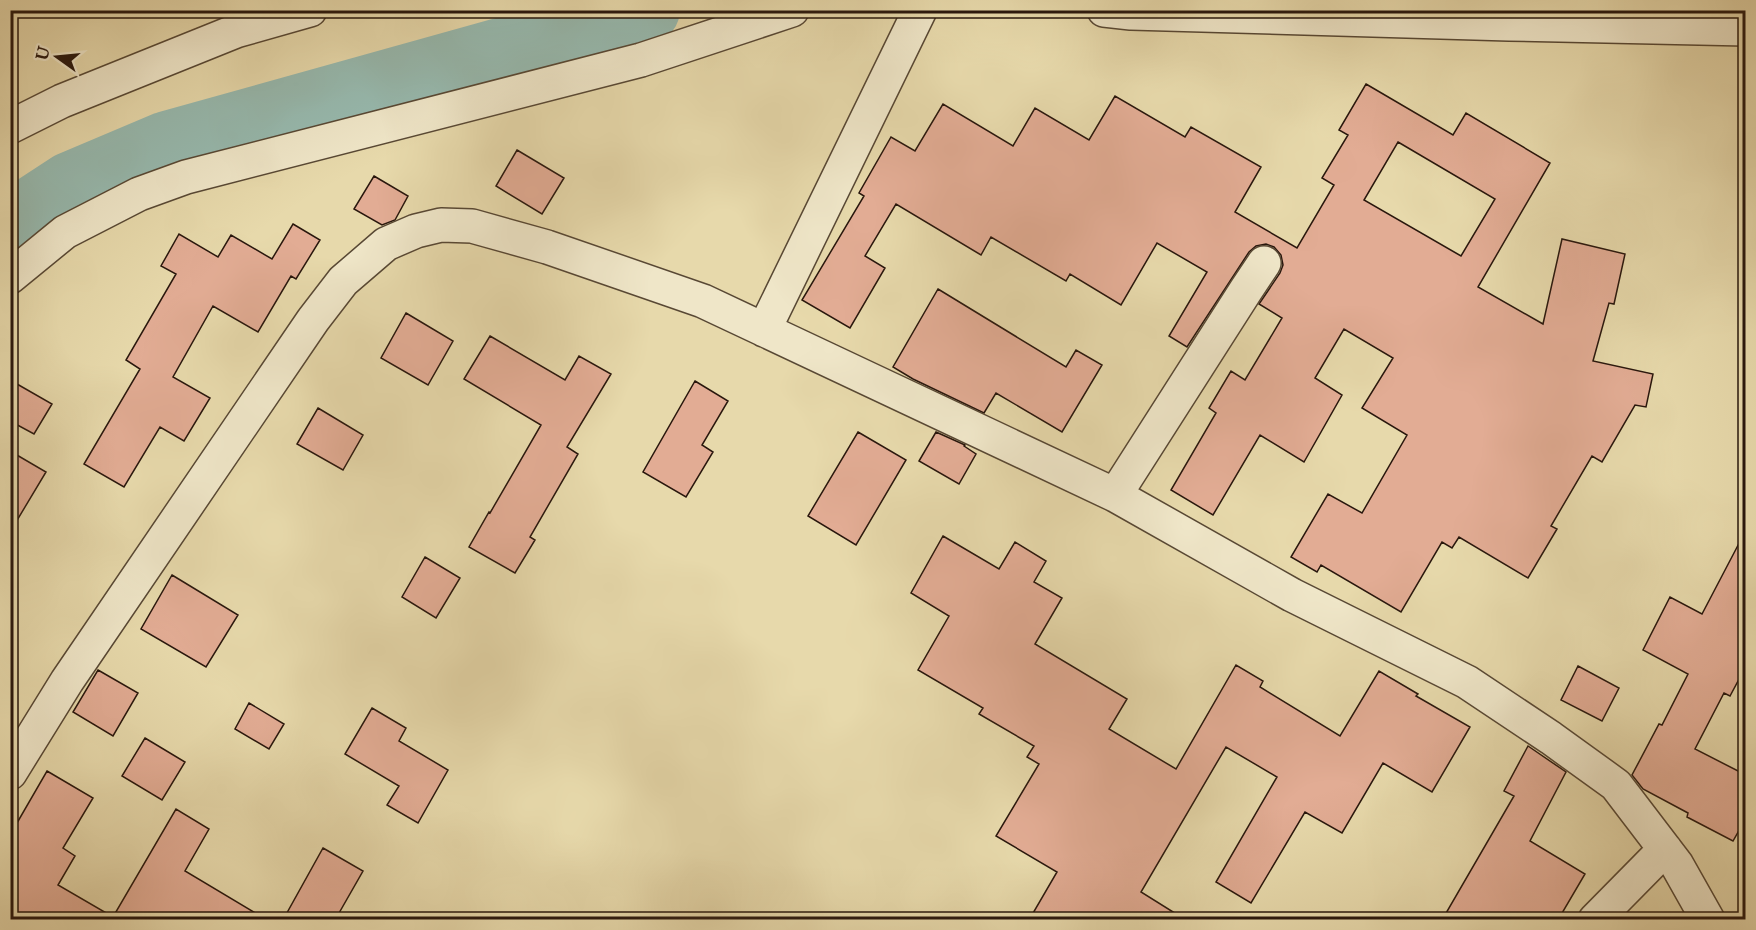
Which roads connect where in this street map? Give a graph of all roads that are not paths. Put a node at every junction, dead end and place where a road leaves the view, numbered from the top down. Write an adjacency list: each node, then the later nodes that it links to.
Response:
1 (310, 10): 6 (street)
2 (792, 10): 8 (street)
3 (920, 10): 9 (street)
4 (1104, 10): 5 (street)
5 (1746, 29)
6 (10, 127)
7 (1264, 263): 10 (street)
8 (10, 277)
9 (764, 330): 10 (street); 11 (street)
10 (1115, 495): 12 (street)
11 (10, 772)
12 (1665, 849): 13 (street); 14 (street)
13 (1595, 920)
14 (1708, 920)

